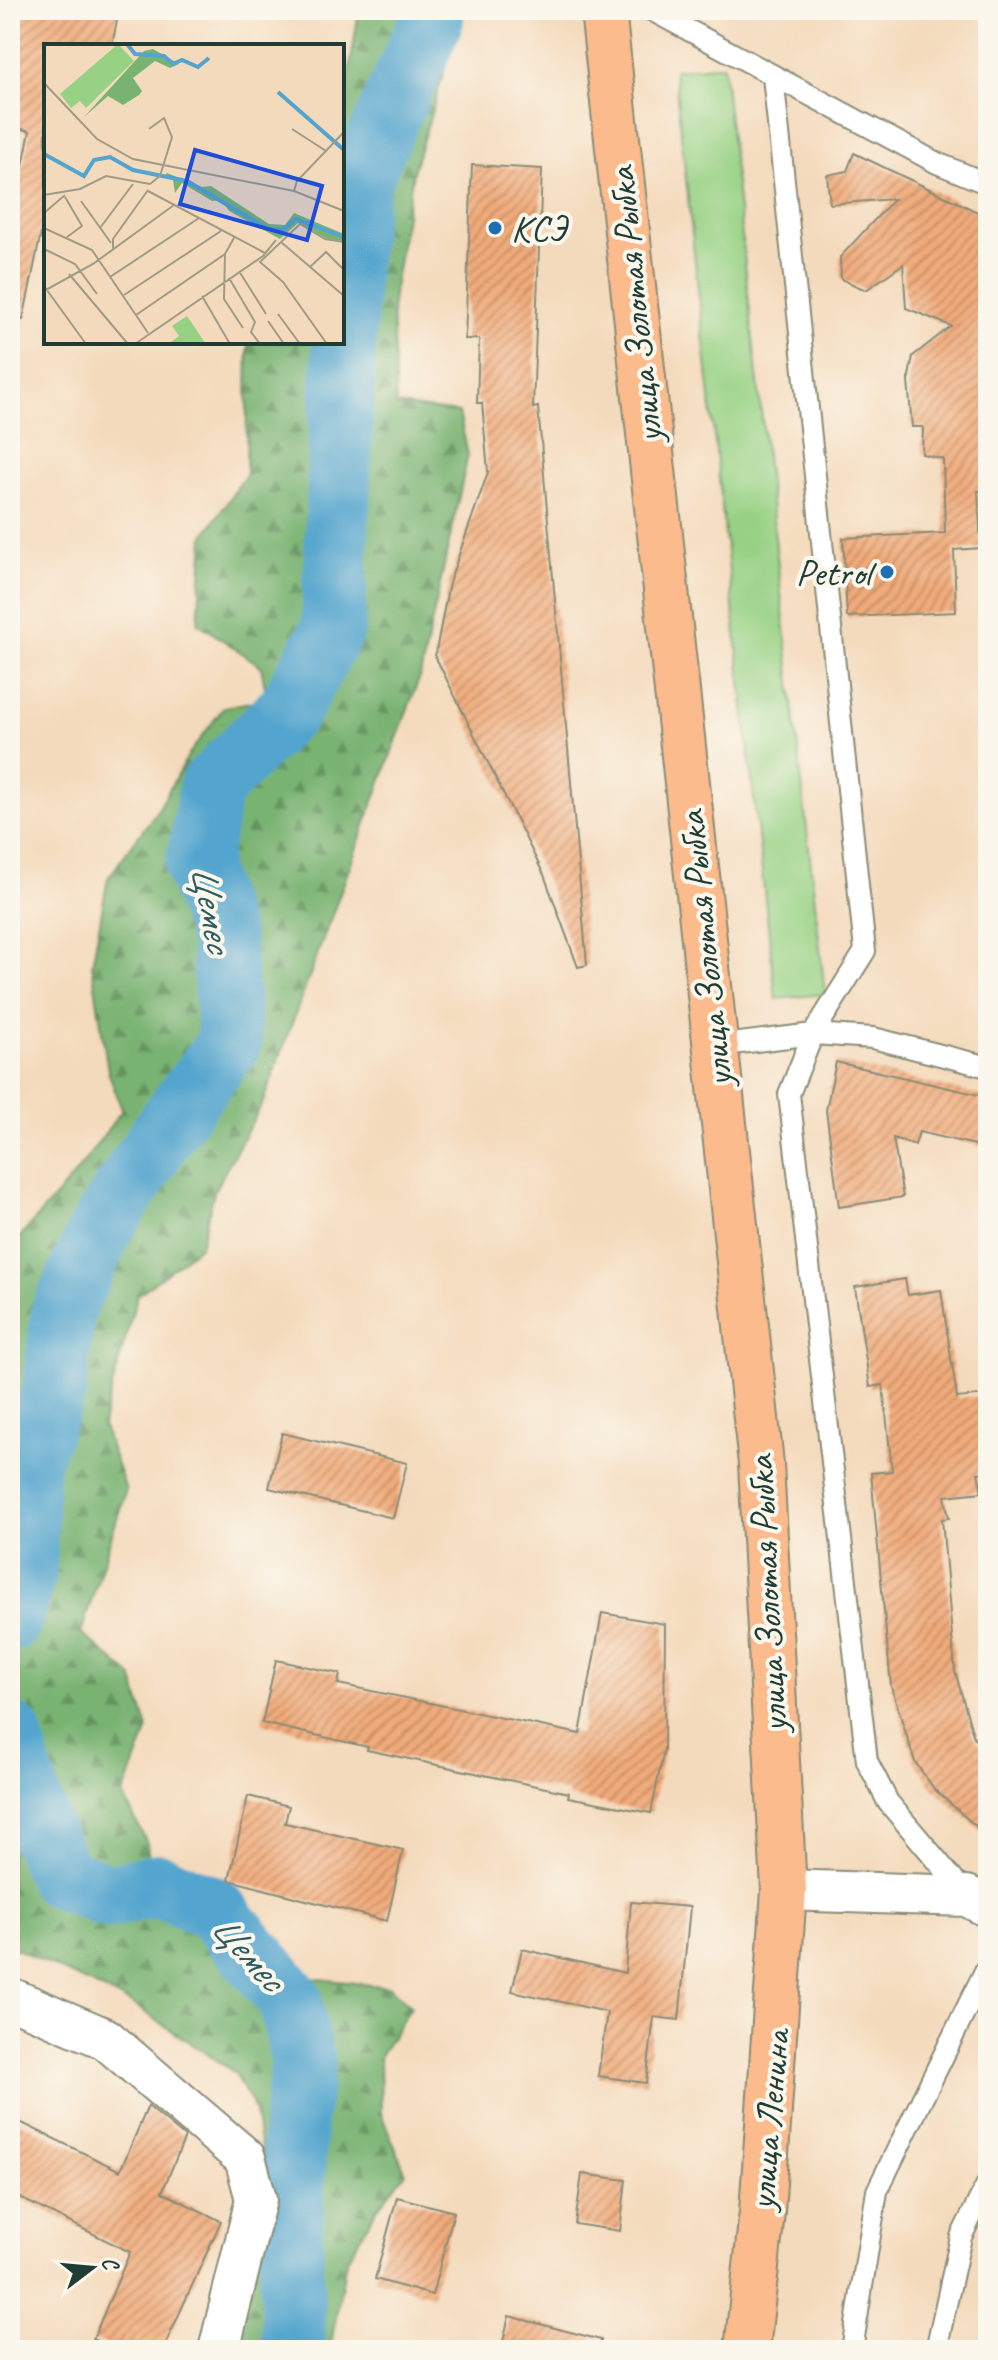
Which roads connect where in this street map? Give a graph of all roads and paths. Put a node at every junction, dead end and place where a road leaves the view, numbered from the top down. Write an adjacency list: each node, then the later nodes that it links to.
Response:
1 (603, 10): 6 (highway, улица Золотая Рыбка)
2 (651, 10): 3 (lane)
3 (773, 76): 4 (lane); 5 (lane)
4 (988, 184)
5 (813, 1034): 6 (lane); 7 (lane); 9 (lane)
6 (716, 1046): 8 (highway, улица Золотая Рыбка)
7 (988, 1067)
8 (784, 1890): 9 (street); 14 (highway, улица Ленина)
9 (977, 1902)
10 (986, 1969): 15 (lane)
11 (10, 1998): 13 (street)
12 (988, 2182): 16 (lane)
13 (219, 2350)
14 (747, 2350)
15 (852, 2350)
16 (936, 2350)

